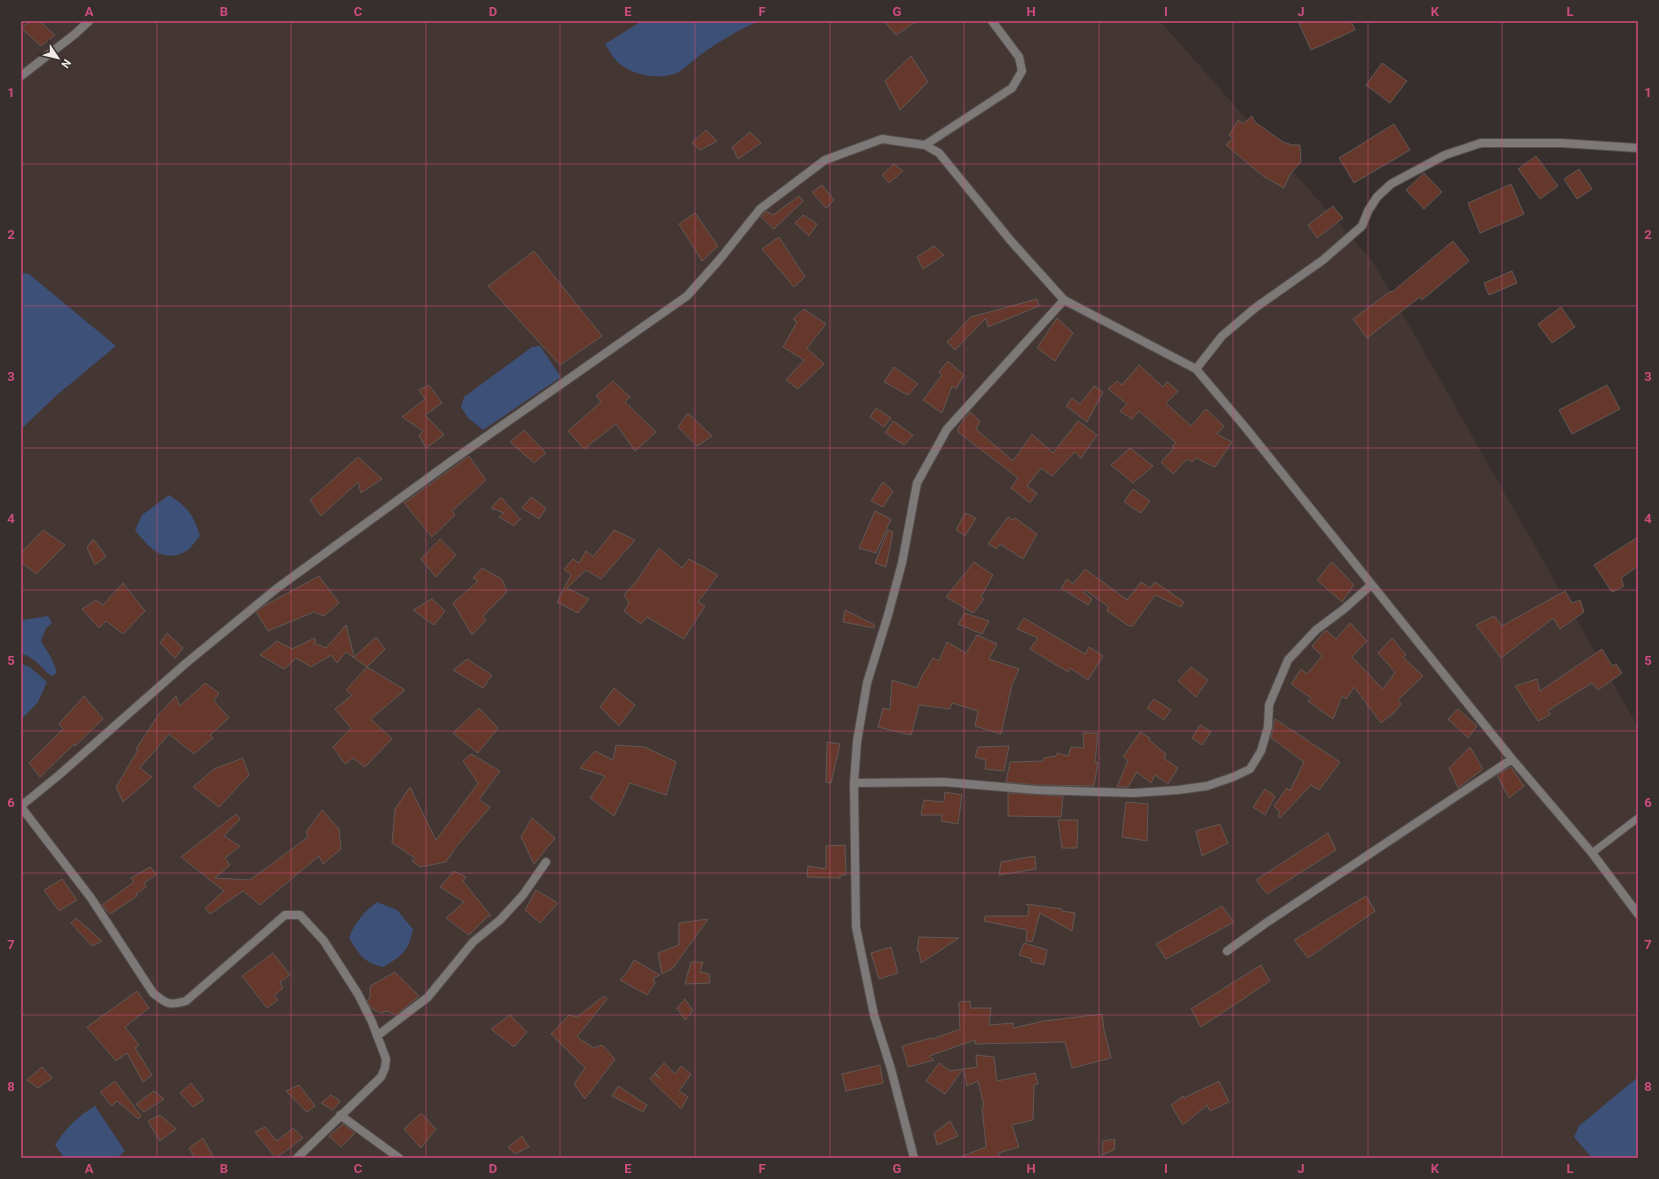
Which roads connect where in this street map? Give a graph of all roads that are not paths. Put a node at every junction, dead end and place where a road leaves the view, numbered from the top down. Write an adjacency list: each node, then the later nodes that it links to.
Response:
1 (89, 21): 3 (street)
2 (992, 21): 4 (street)
3 (21, 76)
4 (925, 145): 6 (street); 11 (street)
5 (1638, 148): 7 (street)
6 (1064, 300): 7 (street); 10 (street)
7 (1196, 369): 8 (street)
8 (1371, 585): 9 (street); 10 (street)
9 (1512, 759): 13 (street); 16 (street)
10 (854, 783): 21 (street)
11 (21, 807): 17 (street)
12 (1638, 818): 13 (lane)
13 (1592, 853): 15 (street)
14 (546, 862): 17 (street)
15 (1638, 914)
16 (1227, 951)
17 (377, 1036): 18 (street)
18 (340, 1115): 19 (street); 20 (street)
19 (297, 1158)
20 (399, 1158)
21 (914, 1158)

